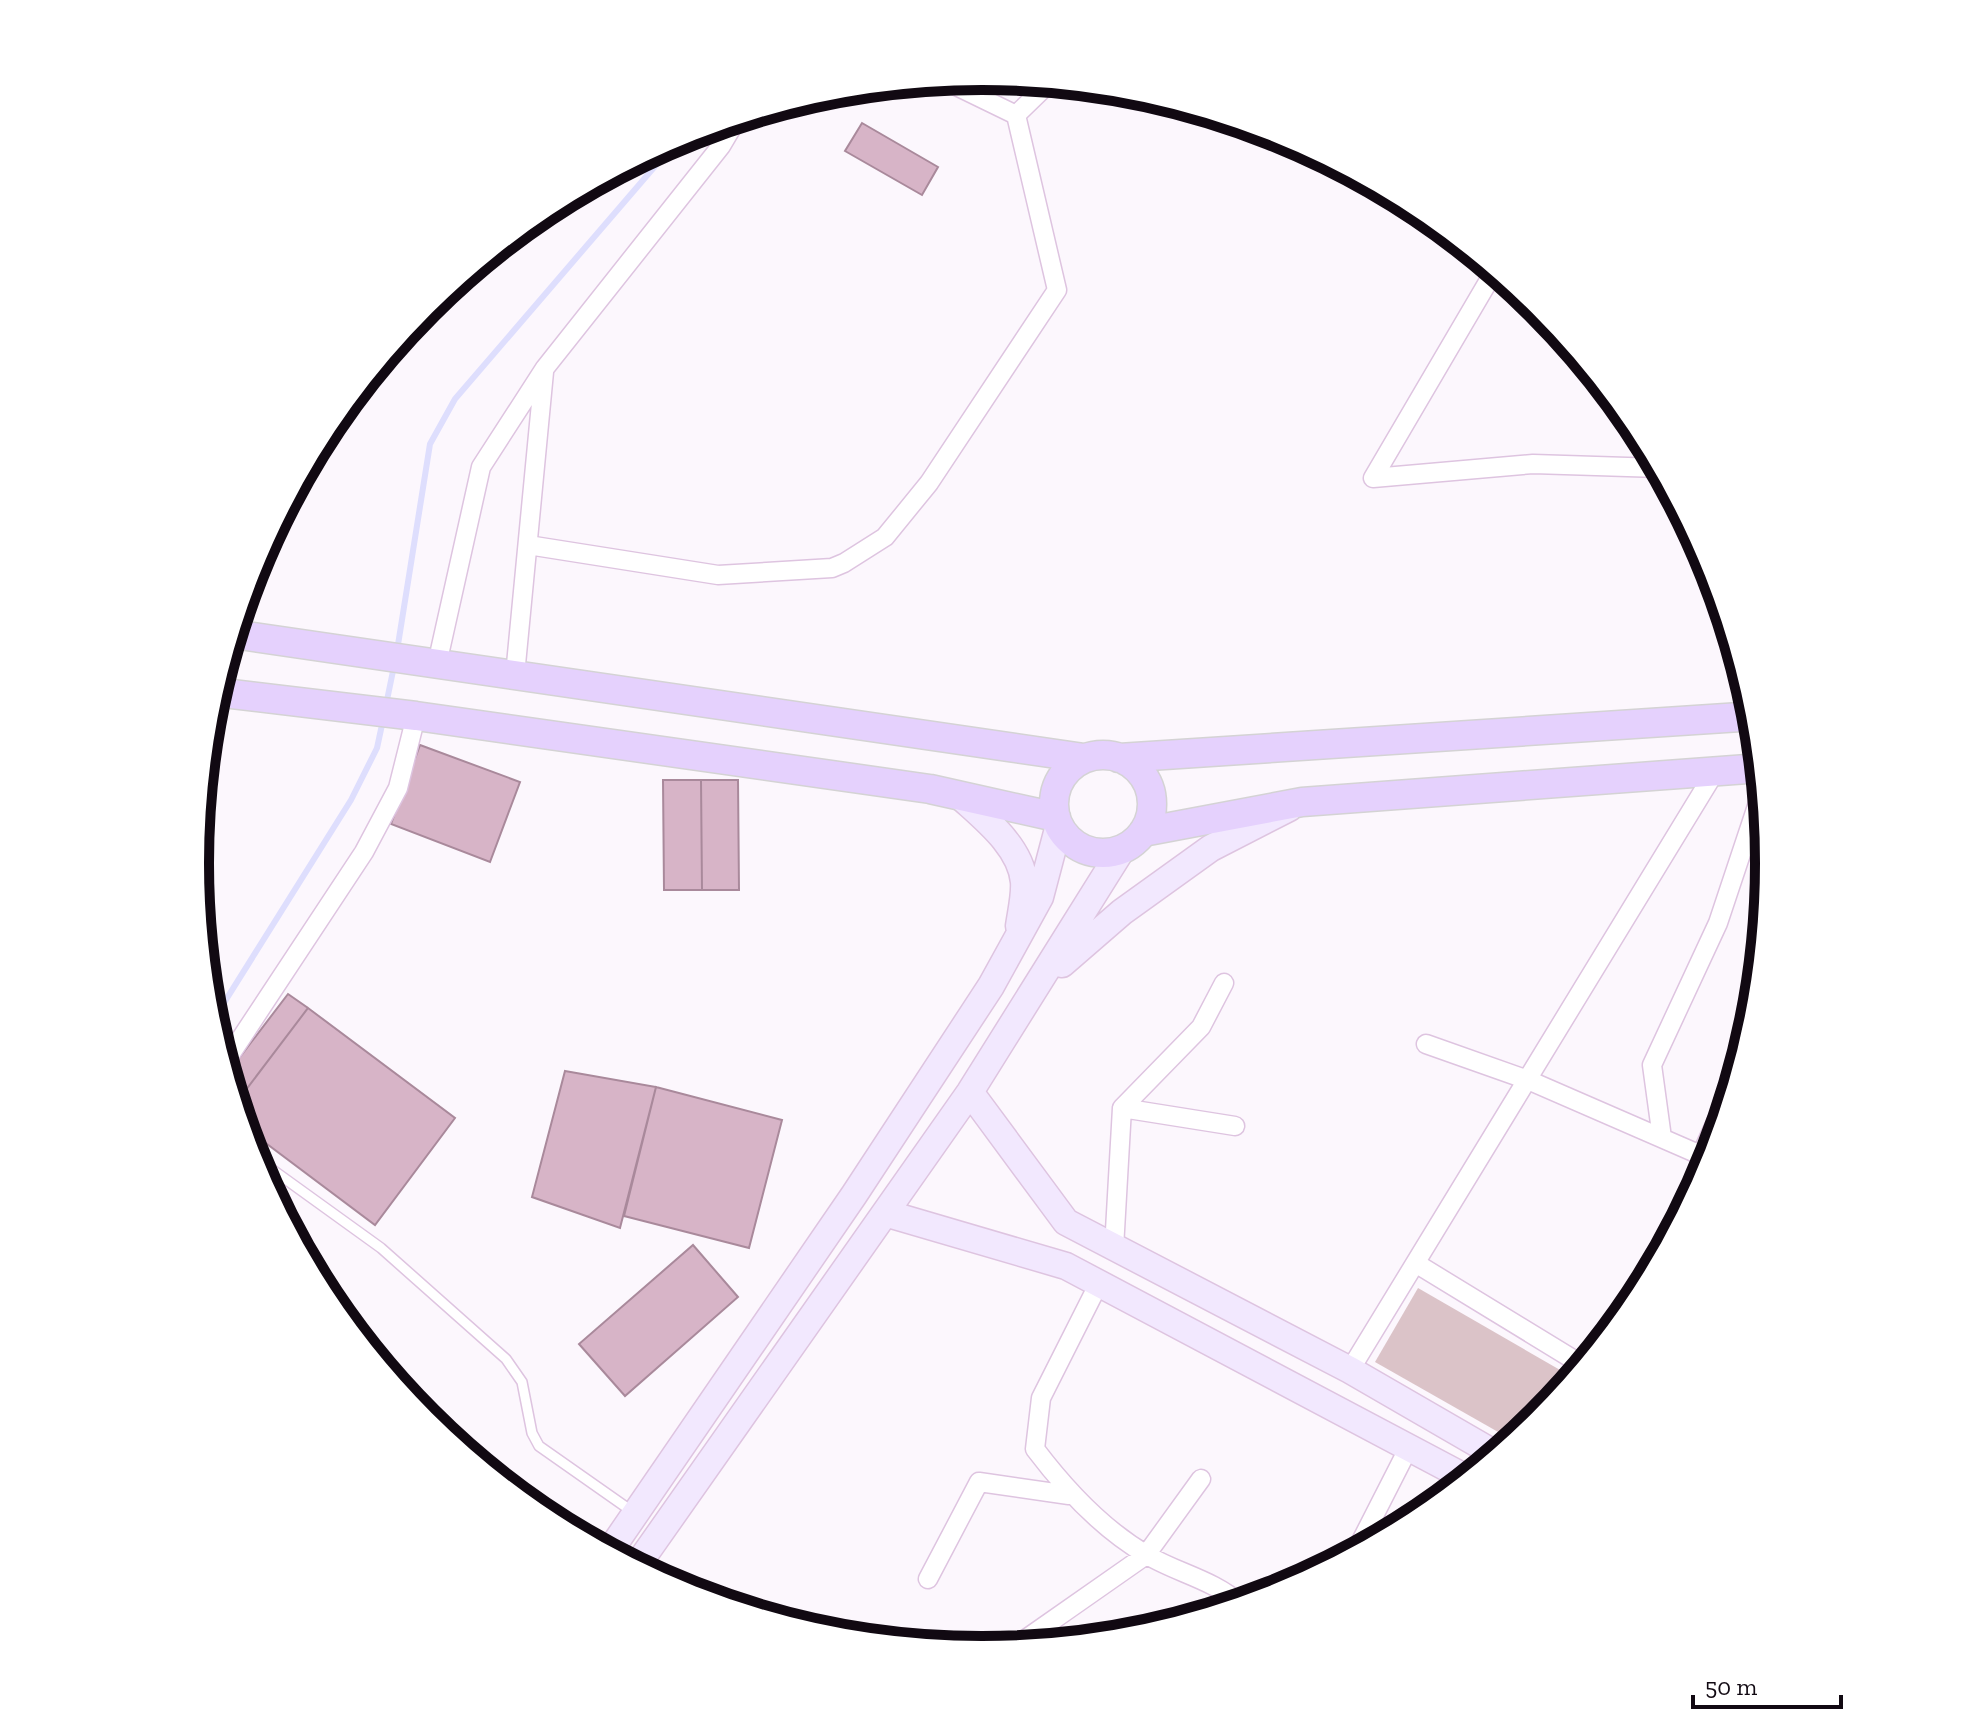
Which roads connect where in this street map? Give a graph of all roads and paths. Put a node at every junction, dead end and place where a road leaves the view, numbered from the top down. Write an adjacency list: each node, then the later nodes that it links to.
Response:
1 (966, 91): 3 (street)
2 (1039, 93): 3 (street)
3 (1016, 115): 8 (street)
4 (729, 133): 6 (street)
5 (1490, 279): 7 (street)
6 (545, 368): 8 (street); 10 (street)
7 (1646, 468)
8 (528, 545): 11 (street)
9 (244, 636): 10 (main road)
10 (437, 664): 11 (main road)
11 (515, 675): 15 (main road)
12 (228, 694): 13 (main road)
13 (416, 716): 19 (main road); 28 (street)
14 (1742, 717): 16 (main road)
15 (1084, 758): 16 (main road); 22 (main road)
16 (1119, 758): 23 (main road)
17 (1750, 769): 18 (main road)
18 (1716, 770): 20 (main road); 29 (street)
19 (961, 797): 22 (main road); 24 (main road)
20 (1302, 802): 23 (main road); 26 (main road)
21 (1754, 815): 33 (street)
22 (1057, 821): 23 (main road); 24 (main road)
23 (1132, 840): 26 (main road)
24 (1017, 941): 47 (main road)
25 (1224, 983): 31 (street)
26 (1038, 985): 30 (main road)
27 (1426, 1044): 29 (street)
28 (232, 1051)
29 (1528, 1080): 33 (street); 38 (street)
30 (970, 1092): 36 (main road); 37 (main road)
31 (1122, 1108): 32 (street); 37 (street)
32 (1235, 1126)
33 (1662, 1138): 34 (street)
34 (1699, 1154)
35 (272, 1170): 47 (lane)
36 (885, 1213): 39 (main road); 51 (main road)
37 (1114, 1248): 41 (main road)
38 (1417, 1264): 40 (street); 41 (street)
39 (1099, 1283): 42 (main road); 46 (street)
40 (1575, 1360)
41 (1350, 1370): 43 (main road)
42 (1409, 1447): 44 (main road); 48 (street)
43 (1487, 1449)
44 (1458, 1473)
45 (1201, 1479): 50 (street)
46 (1069, 1495): 50 (street); 52 (street)
47 (636, 1514): 49 (main road)
48 (1364, 1536)
49 (615, 1543)
50 (1146, 1555): 53 (street); 54 (street)
51 (642, 1558)
52 (928, 1579)
53 (1231, 1596)
54 (1032, 1635)

